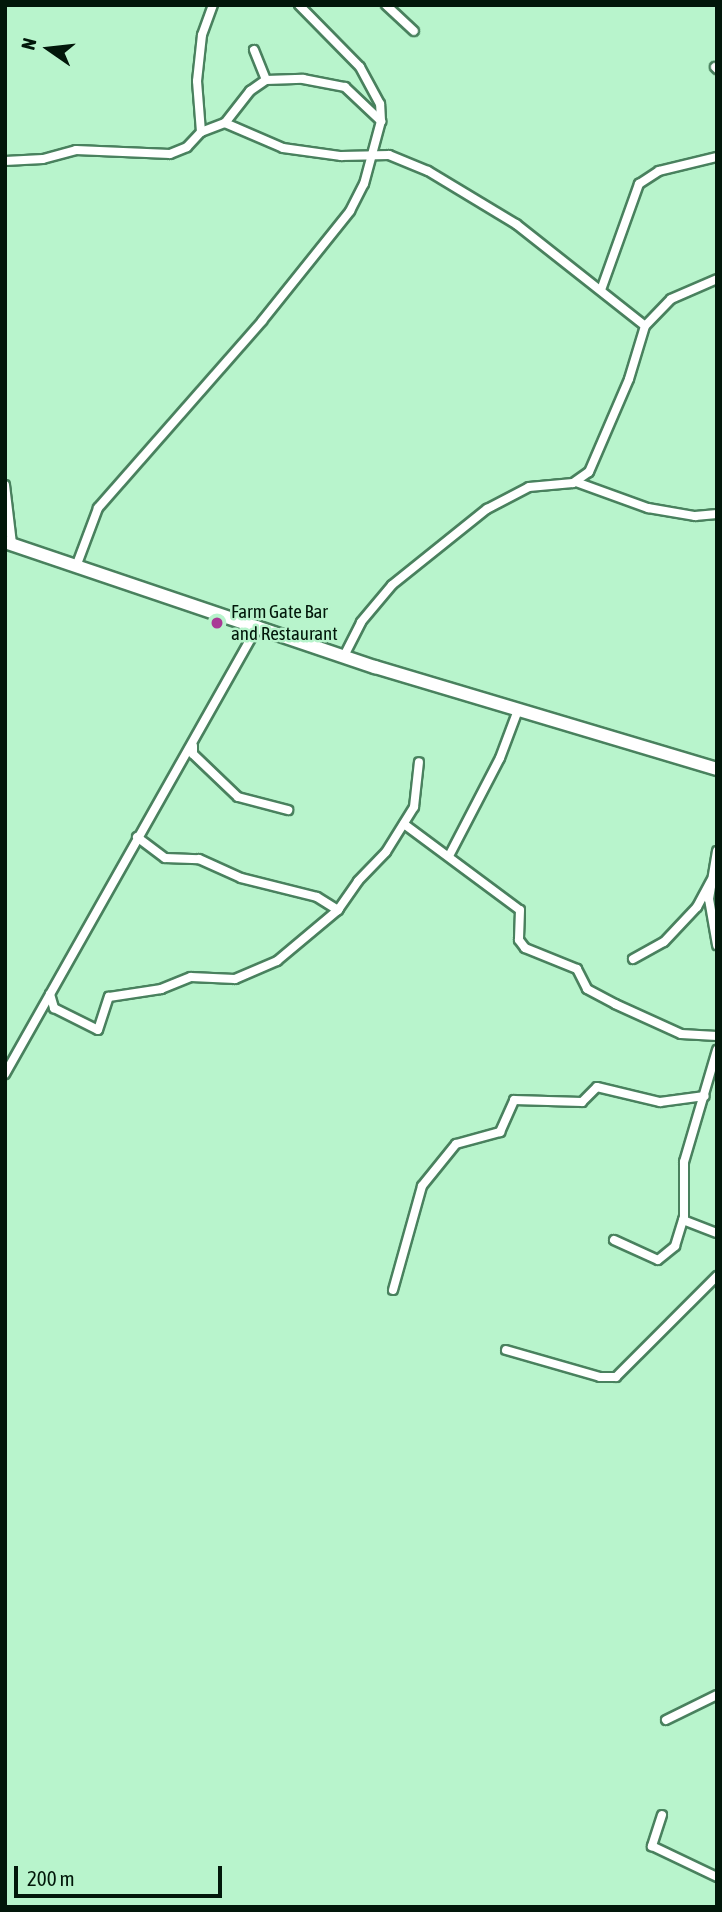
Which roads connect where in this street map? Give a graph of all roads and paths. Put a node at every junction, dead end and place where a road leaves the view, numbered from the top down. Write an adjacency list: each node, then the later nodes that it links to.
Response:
1 (213, 5): 9 (street)
2 (299, 5): 7 (street)
3 (386, 5): 4 (street)
4 (414, 32)
5 (254, 50): 6 (street)
6 (266, 80): 7 (street); 8 (street)
7 (381, 121): 10 (street)
8 (225, 123): 9 (street); 13 (street)
9 (201, 132): 14 (street)
10 (377, 138): 11 (street); 13 (street)
11 (389, 155): 13 (street); 16 (street)
12 (717, 157): 16 (street)
13 (371, 158): 22 (street)
14 (5, 161)
15 (717, 279): 17 (street)
16 (600, 285): 17 (street)
17 (645, 326): 18 (street)
18 (576, 482): 20 (street); 24 (street)
19 (5, 485): 21 (street)
20 (717, 514)
21 (9, 543): 22 (street)
22 (77, 564): 23 (street)
23 (258, 626): 24 (street); 26 (street)
24 (344, 656): 25 (street)
25 (518, 709): 28 (street); 33 (street)
26 (193, 742): 29 (street); 31 (street)
27 (419, 762): 30 (street)
28 (717, 769)
29 (288, 810)
30 (404, 824): 33 (street); 35 (street)
31 (137, 838): 35 (street); 38 (street)
32 (717, 851): 34 (street)
33 (449, 856): 39 (street)
34 (711, 881): 36 (street); 37 (street)
35 (338, 909): 38 (street)
36 (717, 944)
37 (633, 959)
38 (50, 994): 41 (street)
39 (717, 1036)
40 (717, 1050): 42 (street)
41 (5, 1074)
42 (705, 1096): 43 (street); 47 (street)
43 (683, 1220): 44 (street); 45 (street)
44 (717, 1233)
45 (614, 1240)
46 (717, 1276): 48 (street)
47 (393, 1290)
48 (506, 1350)
49 (717, 1695): 50 (street)
50 (666, 1720)
51 (663, 1815): 52 (street)
52 (717, 1877)

